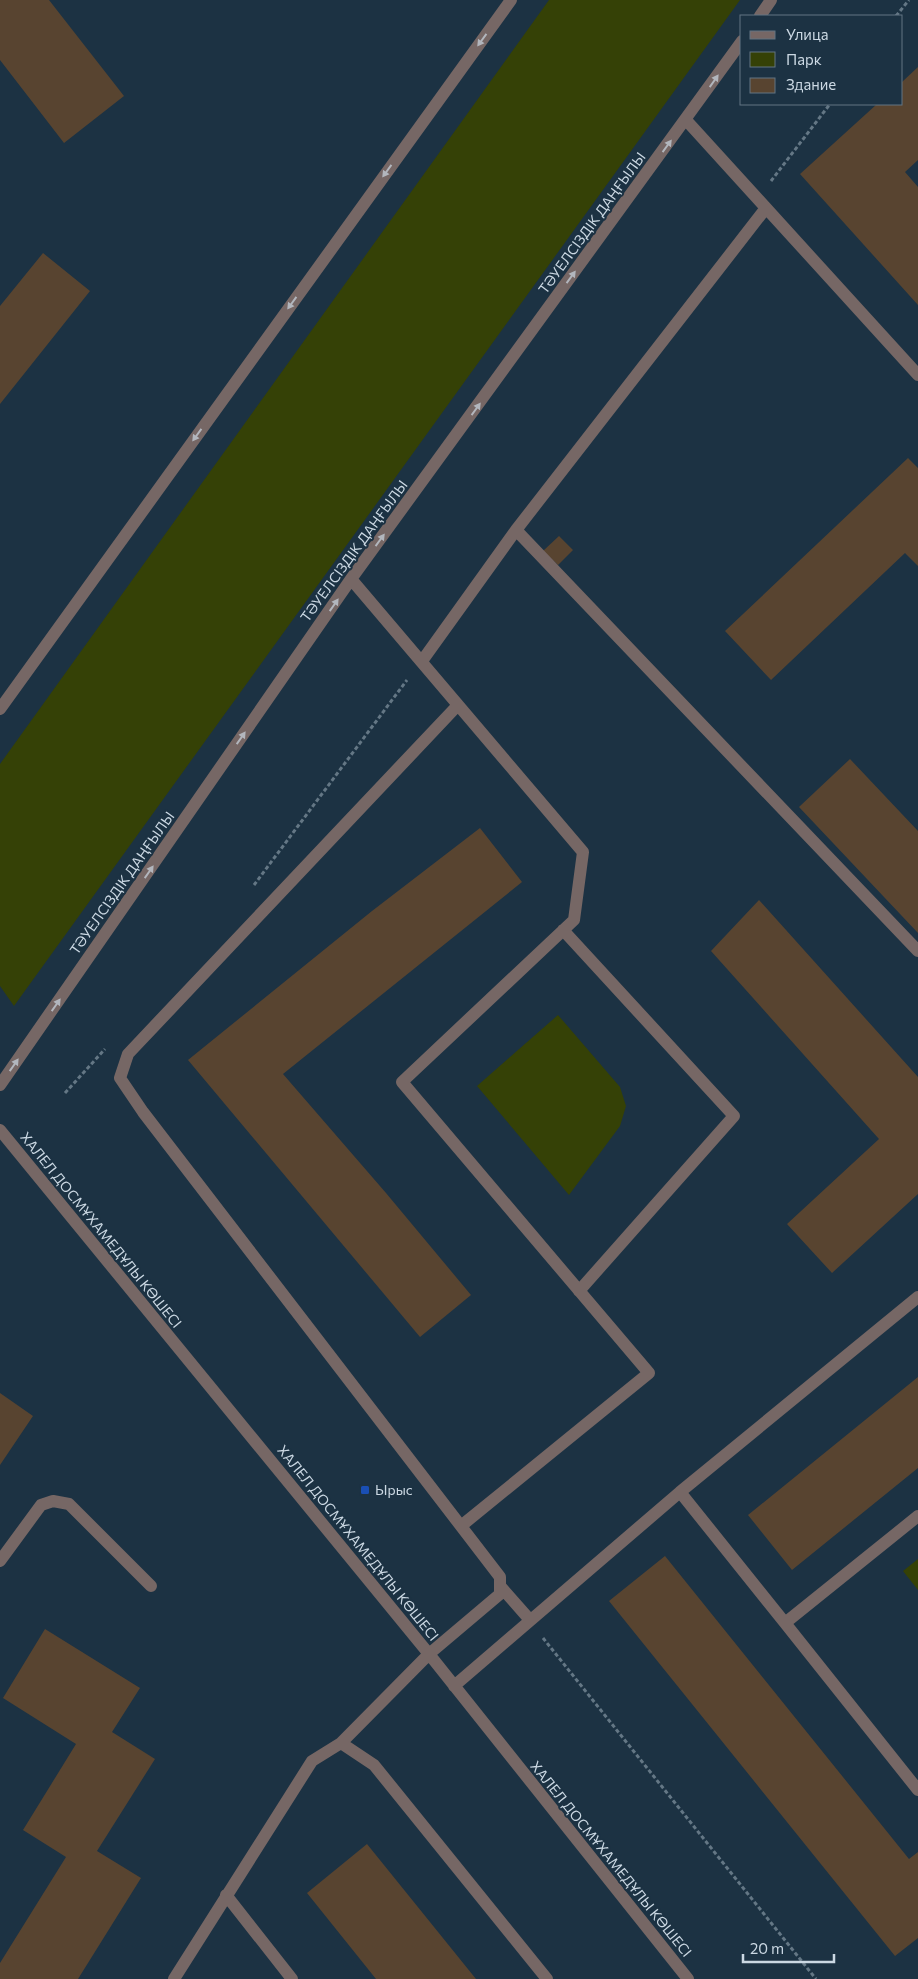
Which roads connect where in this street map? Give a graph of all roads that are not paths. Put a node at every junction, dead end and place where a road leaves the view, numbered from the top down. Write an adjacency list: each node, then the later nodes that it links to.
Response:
1 (511, 0): 12 (street, one-way to 12)
2 (771, 0): 3 (street)
3 (761, 15)
4 (740, 44): 5 (street, ТӘУЕЛСІЗДІК ДАҢҒЫЛЫ, one-way to 4)
5 (686, 120): 6 (street); 9 (street, ТӘУЕЛСІЗДІК ДАҢҒЫЛЫ, one-way to 5)
6 (762, 204): 7 (street); 8 (street)
7 (918, 375)
8 (516, 530): 10 (street); 14 (street)
9 (351, 580): 10 (street); 15 (street, ТӘУЕЛСІЗДІК ДАҢҒЫЛЫ, one-way to 9)
10 (422, 661): 11 (street)
11 (458, 705): 13 (street); 21 (street)
12 (0, 709)
13 (563, 930): 17 (street); 17 (street)
14 (918, 951)
15 (0, 1085)
16 (0, 1130): 27 (street, ХАЛЕЛ ДОСМҰХАМЕДҰЛЫ КӨШЕСІ)
17 (579, 1291): 21 (street)
18 (918, 1297): 19 (street)
19 (680, 1492): 25 (street); 26 (street)
20 (918, 1516): 26 (street)
21 (461, 1526): 24 (street)
22 (0, 1561): 23 (street)
23 (151, 1586)
24 (501, 1587): 25 (street); 27 (street)
25 (530, 1620): 28 (street)
26 (785, 1623): 30 (street)
27 (429, 1654): 28 (street, ХАЛЕЛ ДОСМҰХАМЕДҰЛЫ КӨШЕСІ); 29 (street)
28 (454, 1686): 35 (street, ХАЛЕЛ ДОСМҰХАМЕДҰЛЫ КӨШЕСІ)
29 (341, 1743): 31 (street); 34 (street)
30 (918, 1790)
31 (226, 1895): 32 (street); 33 (street)
32 (174, 1979)
33 (292, 1979)
34 (547, 1979)
35 (688, 1979)

